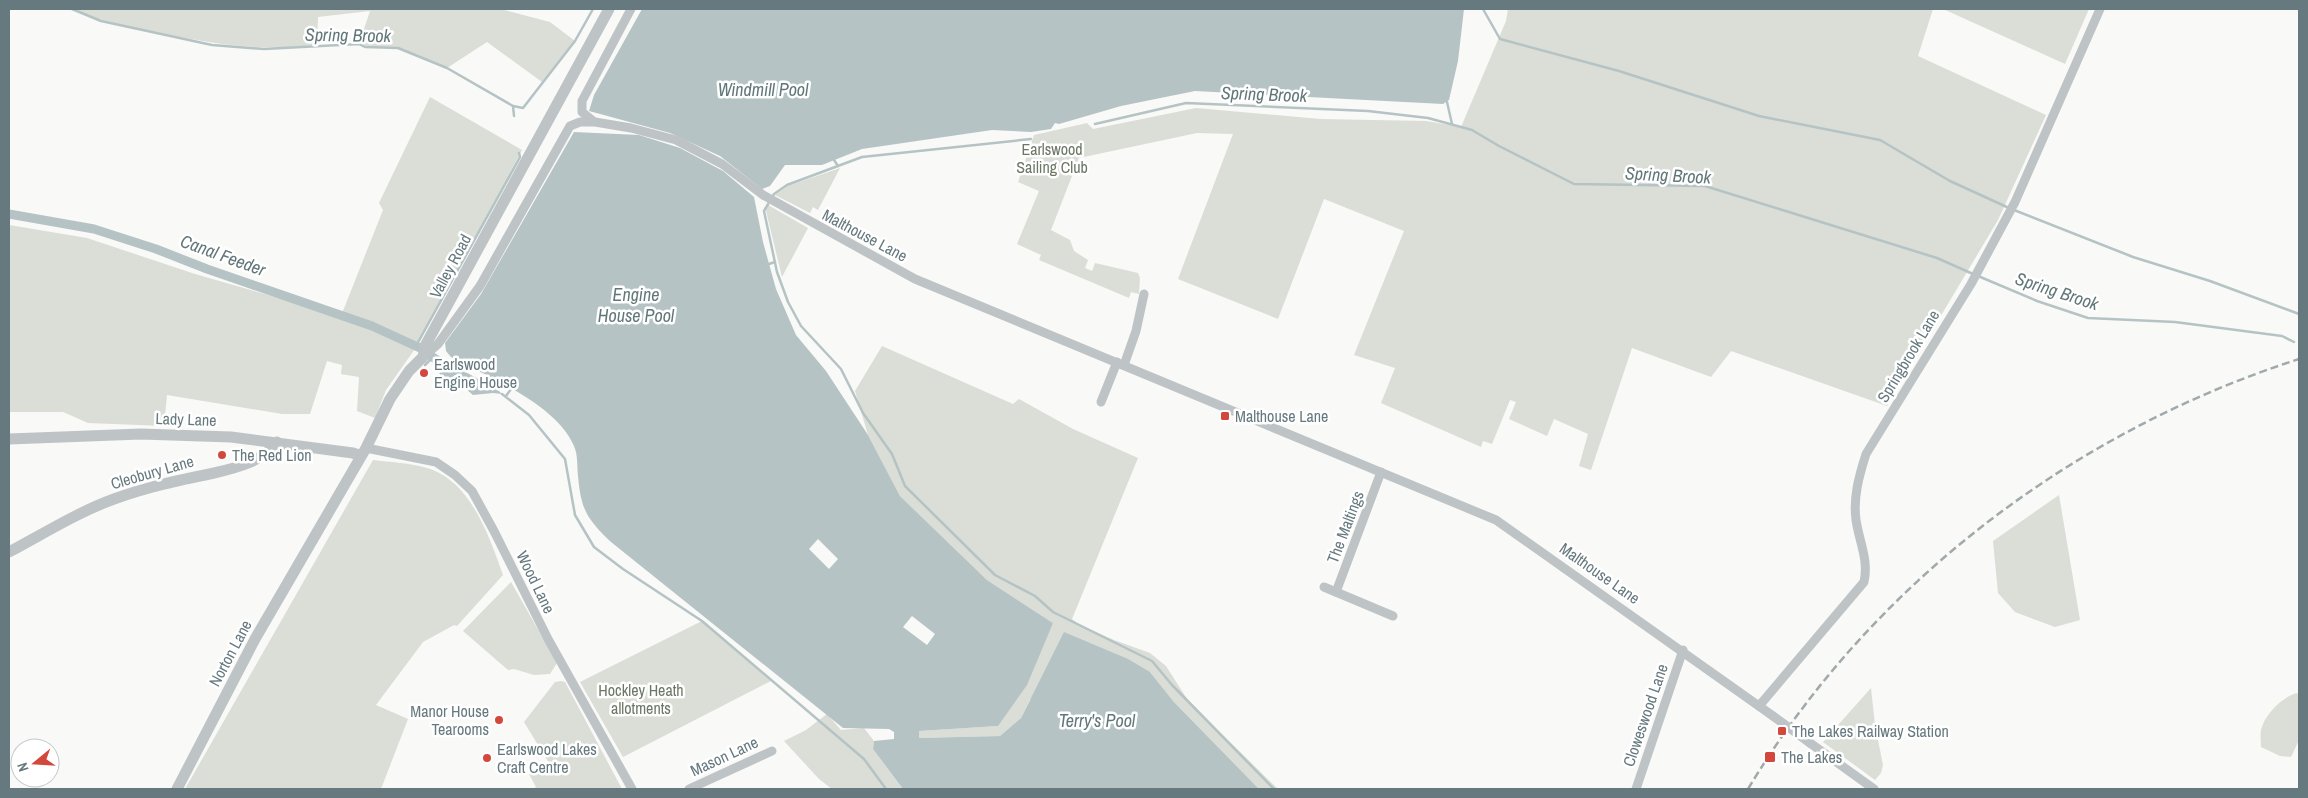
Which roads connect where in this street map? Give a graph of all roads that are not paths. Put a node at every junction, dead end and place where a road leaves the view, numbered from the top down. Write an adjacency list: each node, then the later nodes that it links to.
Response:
1 (608, 9): 6 (street, Valley Road)
2 (631, 9): 4 (street)
3 (2100, 9): 19 (street, Springbrook Lane)
4 (595, 122): 6 (street, Malthouse Lane); 7 (street, Malthouse Lane)
5 (1144, 294): 7 (street)
6 (422, 357): 11 (street, Valley Road)
7 (1120, 363): 8 (street); 12 (street, Malthouse Lane)
8 (1101, 402)
9 (9, 439): 10 (street, Lady Lane)
10 (277, 442): 11 (street, Lady Lane); 14 (street, Cleobury Lane)
11 (363, 452): 13 (street, Valley Road); 22 (street, Wood Lane)
12 (1381, 472): 16 (street, The Maltings); 18 (street, Malthouse Lane)
13 (315, 534): 21 (street, Norton Lane)
14 (9, 552)
15 (1324, 587): 16 (street)
16 (1336, 592): 17 (street)
17 (1392, 616)
18 (1682, 650): 19 (street, Malthouse Lane); 24 (street, Cloweswood Lane)
19 (1759, 706): 25 (street, Malthouse Lane, bridge)
20 (772, 751): 23 (street, Mason Lane)
21 (178, 789)
22 (632, 789)
23 (689, 789)
24 (1636, 789)
25 (1874, 789)

